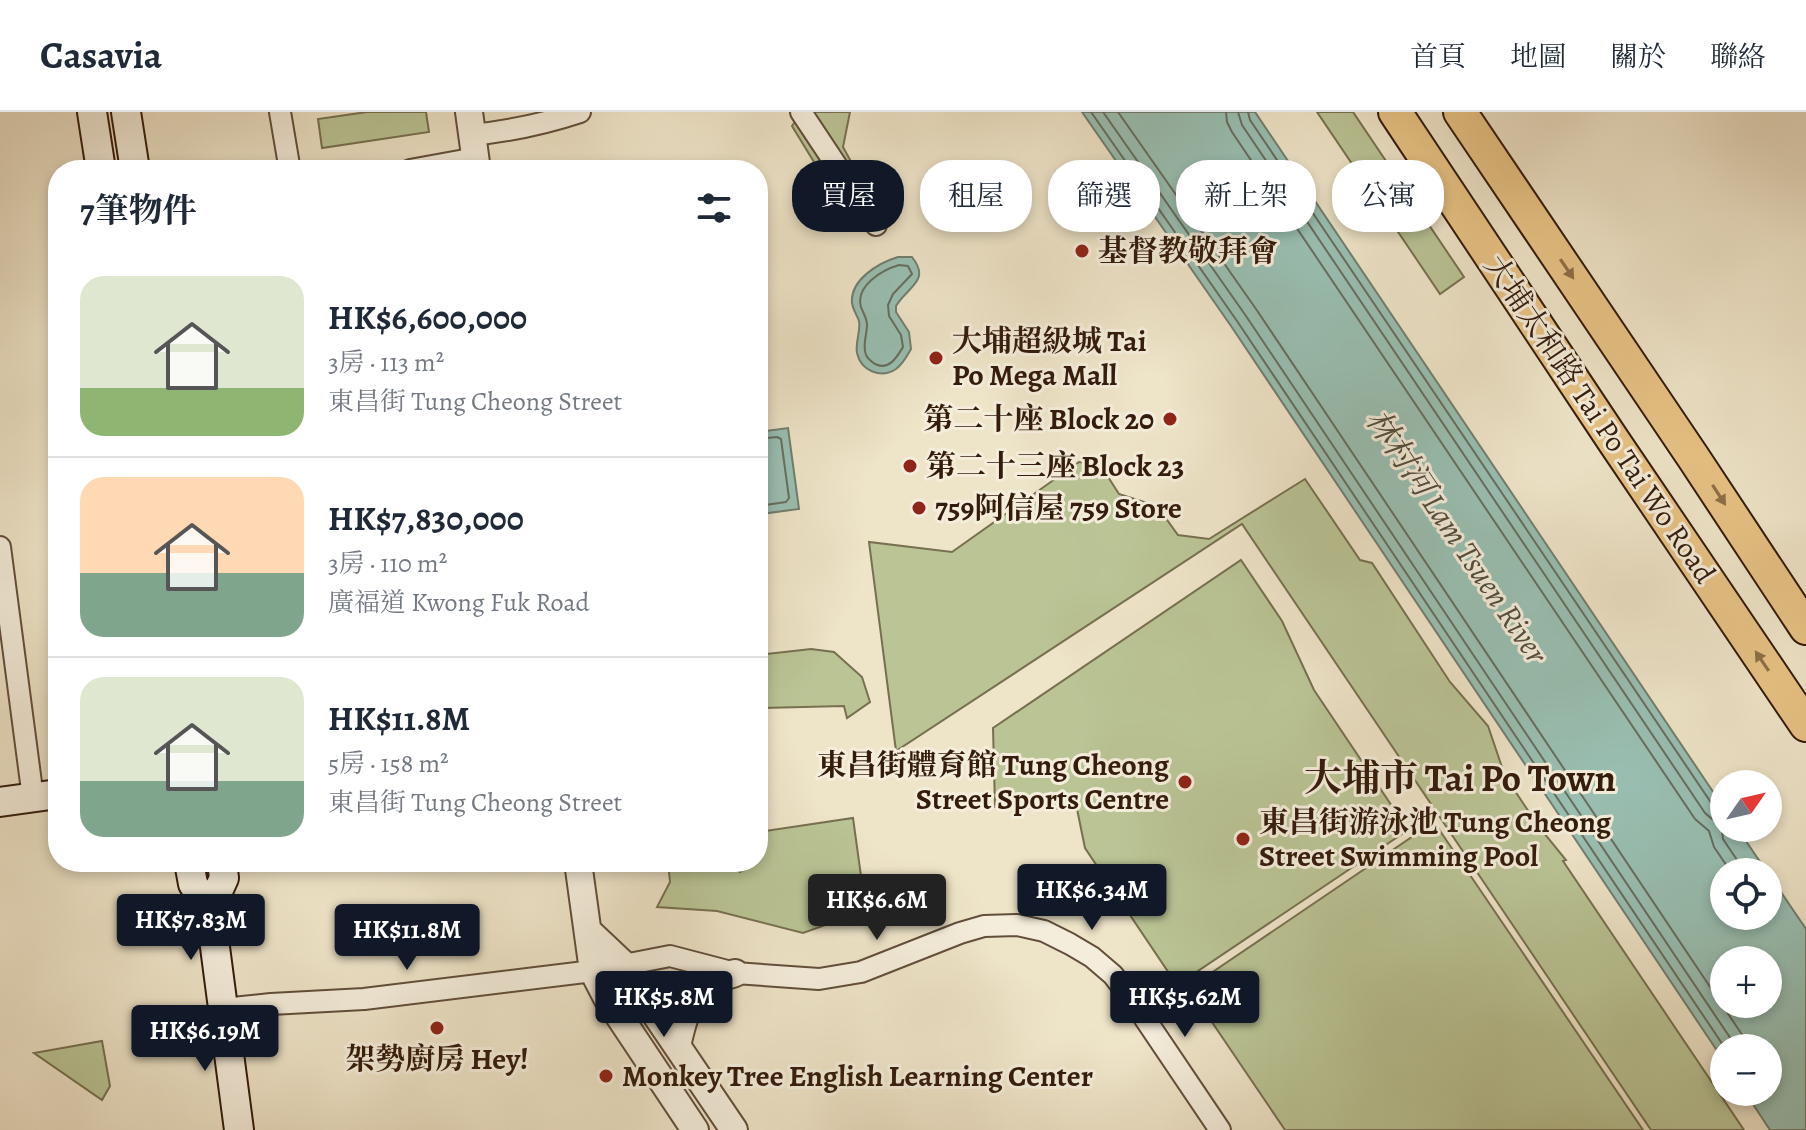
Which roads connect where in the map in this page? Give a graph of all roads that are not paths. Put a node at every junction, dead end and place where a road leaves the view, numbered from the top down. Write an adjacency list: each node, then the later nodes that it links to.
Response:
1 (92, 112): 9 (main road)
2 (126, 112): 10 (main road)
3 (280, 112): 11 (street)
4 (580, 112): 8 (street)
5 (801, 112): 13 (street)
6 (1395, 112): 18 (main road, 大埔太和路 Tai Po Tai Wo Road, one-way to 6)
7 (1460, 112): 15 (main road, 大埔太和路 Tai Po Tai Wo Road, one-way to 15)
8 (474, 144): 12 (street)
9 (99, 160)
10 (133, 160)
11 (288, 160)
12 (435, 160)
13 (833, 160)
14 (0, 547): 17 (street)
15 (1806, 628)
16 (0, 683): 17 (street)
17 (20, 701): 19 (street)
18 (1806, 725)
19 (46, 796): 20 (main road)
20 (0, 802)
21 (191, 872): 24 (main road)
22 (223, 872): 24 (main road)
23 (579, 872): 25 (street)
24 (210, 909): 29 (main road)
25 (588, 931): 26 (street); 27 (street)
26 (623, 964): 27 (street); 28 (street); 30 (street)
27 (593, 971): 29 (street); 32 (street)
28 (735, 973): 30 (street); 34 (street)
29 (223, 1009): 31 (main road)
30 (677, 1046): 33 (street)
31 (239, 1130)
32 (695, 1130)
33 (734, 1130)
34 (1220, 1130)

